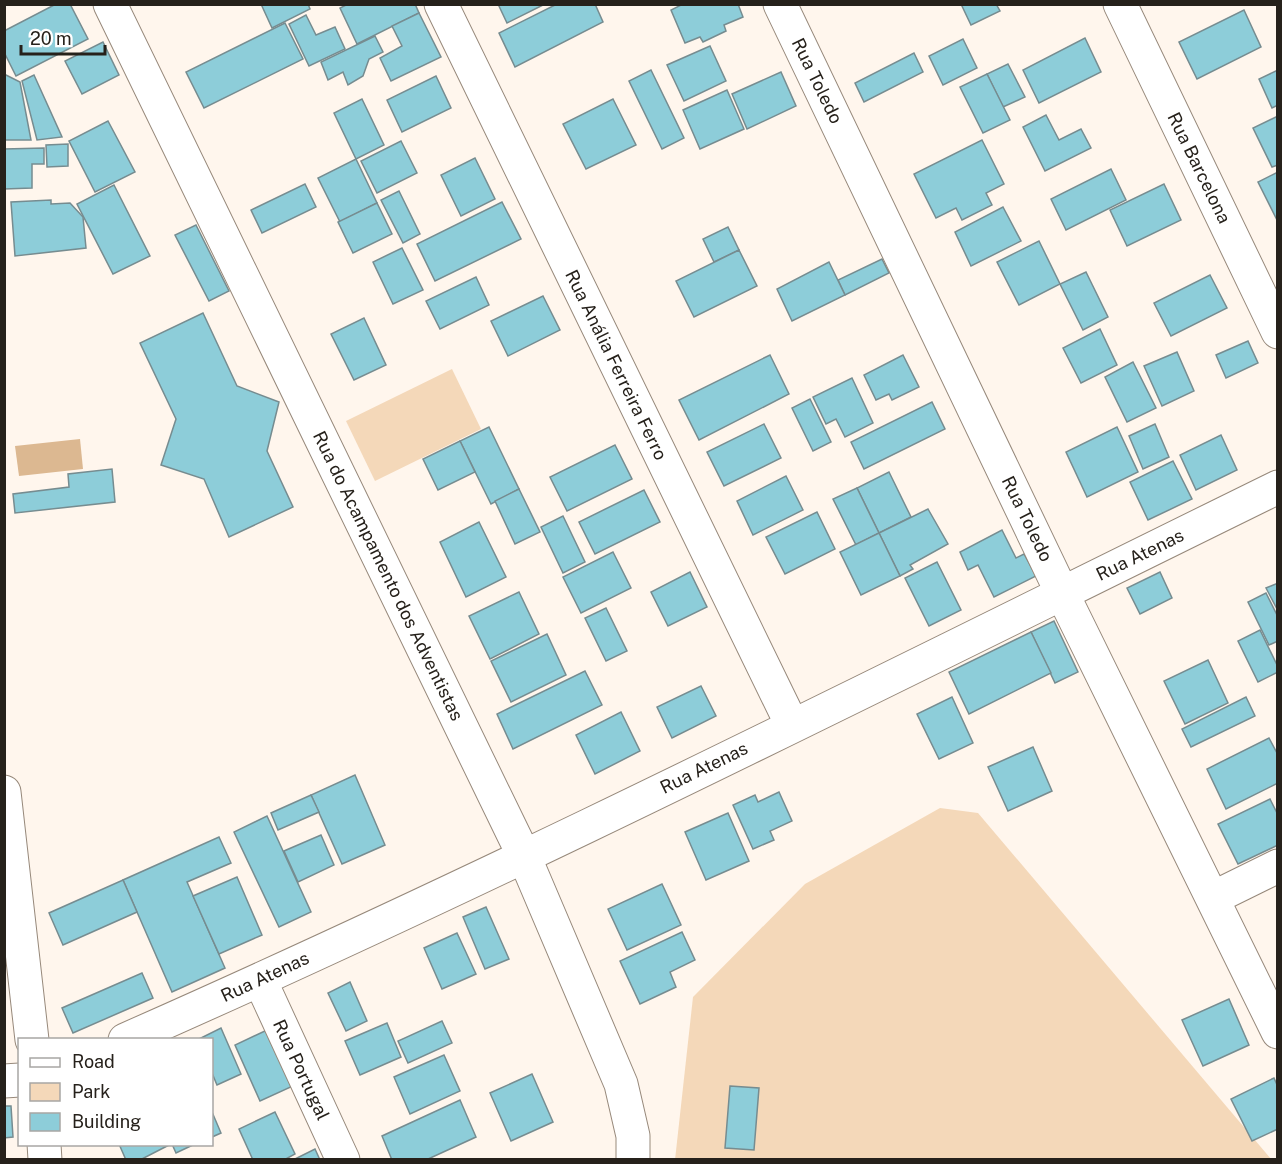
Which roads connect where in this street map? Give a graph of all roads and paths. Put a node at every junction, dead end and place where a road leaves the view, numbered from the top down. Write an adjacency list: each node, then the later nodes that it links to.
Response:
1 (110, 4): 10 (street, Rua do Acampamento dos Adventistas)
2 (441, 4): 8 (street, Rua Anália Ferreira Ferro)
3 (780, 4): 7 (street, Rua Toledo)
4 (1120, 4): 5 (street, Rua Barcelona)
5 (1278, 332)
6 (1278, 487): 7 (street, Rua Atenas)
7 (1062, 593): 8 (street, Rua Atenas); 12 (street, Rua Toledo)
8 (792, 725): 10 (street, Rua Atenas)
9 (4, 792): 15 (street)
10 (524, 856): 13 (street, Rua Atenas); 18 (street, Rua do Acampamento dos Adventistas)
11 (1278, 866): 12 (street)
12 (1213, 898): 14 (street, Rua Toledo)
13 (260, 980): 16 (street, Rua Atenas); 17 (street, Rua Portugal)
14 (1278, 1032)
15 (32, 1038)
16 (130, 1038)
17 (343, 1160)
18 (633, 1160)

